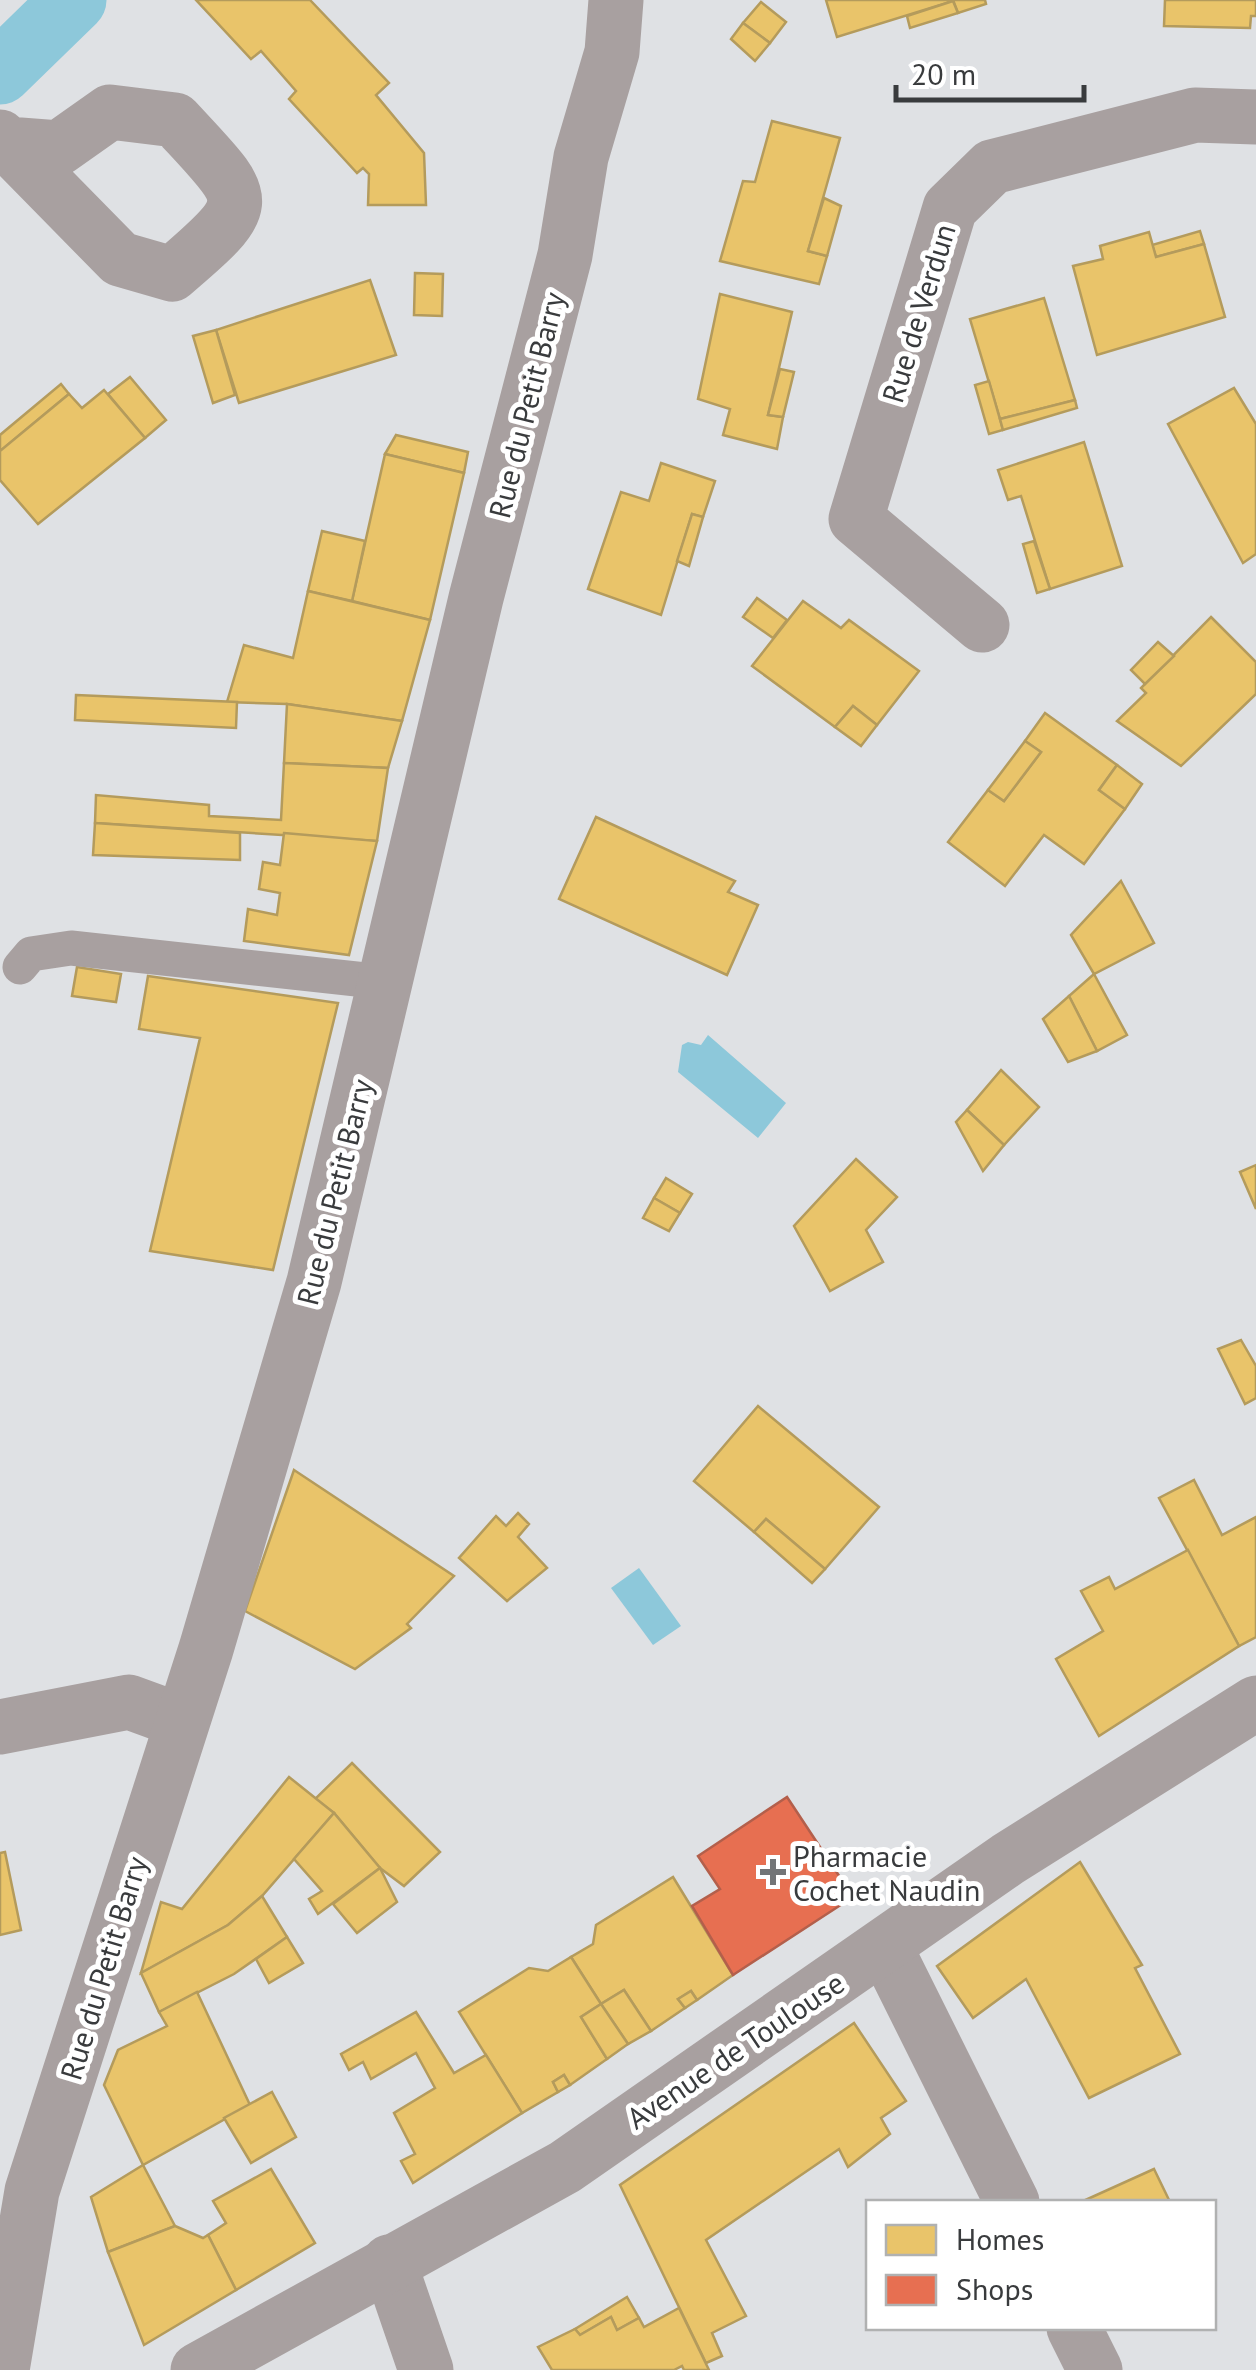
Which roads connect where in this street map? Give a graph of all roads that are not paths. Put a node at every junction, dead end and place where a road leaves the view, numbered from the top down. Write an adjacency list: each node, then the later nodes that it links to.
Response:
1 (616, 0): 5 (street, Rue du Petit Barry)
2 (1256, 117): 3 (street, Rue de Verdun)
3 (982, 624)
4 (20, 967): 5 (lane)
5 (384, 982): 7 (street, Rue du Petit Barry)
6 (1256, 1703): 9 (street, Avenue de Toulouse)
7 (181, 1721): 8 (street); 13 (street, Rue du Petit Barry)
8 (0, 1727)
9 (886, 1947): 10 (street); 11 (street, Avenue de Toulouse)
10 (1011, 2200)
11 (389, 2262): 14 (street, Avenue de Toulouse); 15 (street)
12 (1075, 2330): 16 (street)
13 (2, 2370)
14 (198, 2370)
15 (426, 2370)
16 (1095, 2370)

